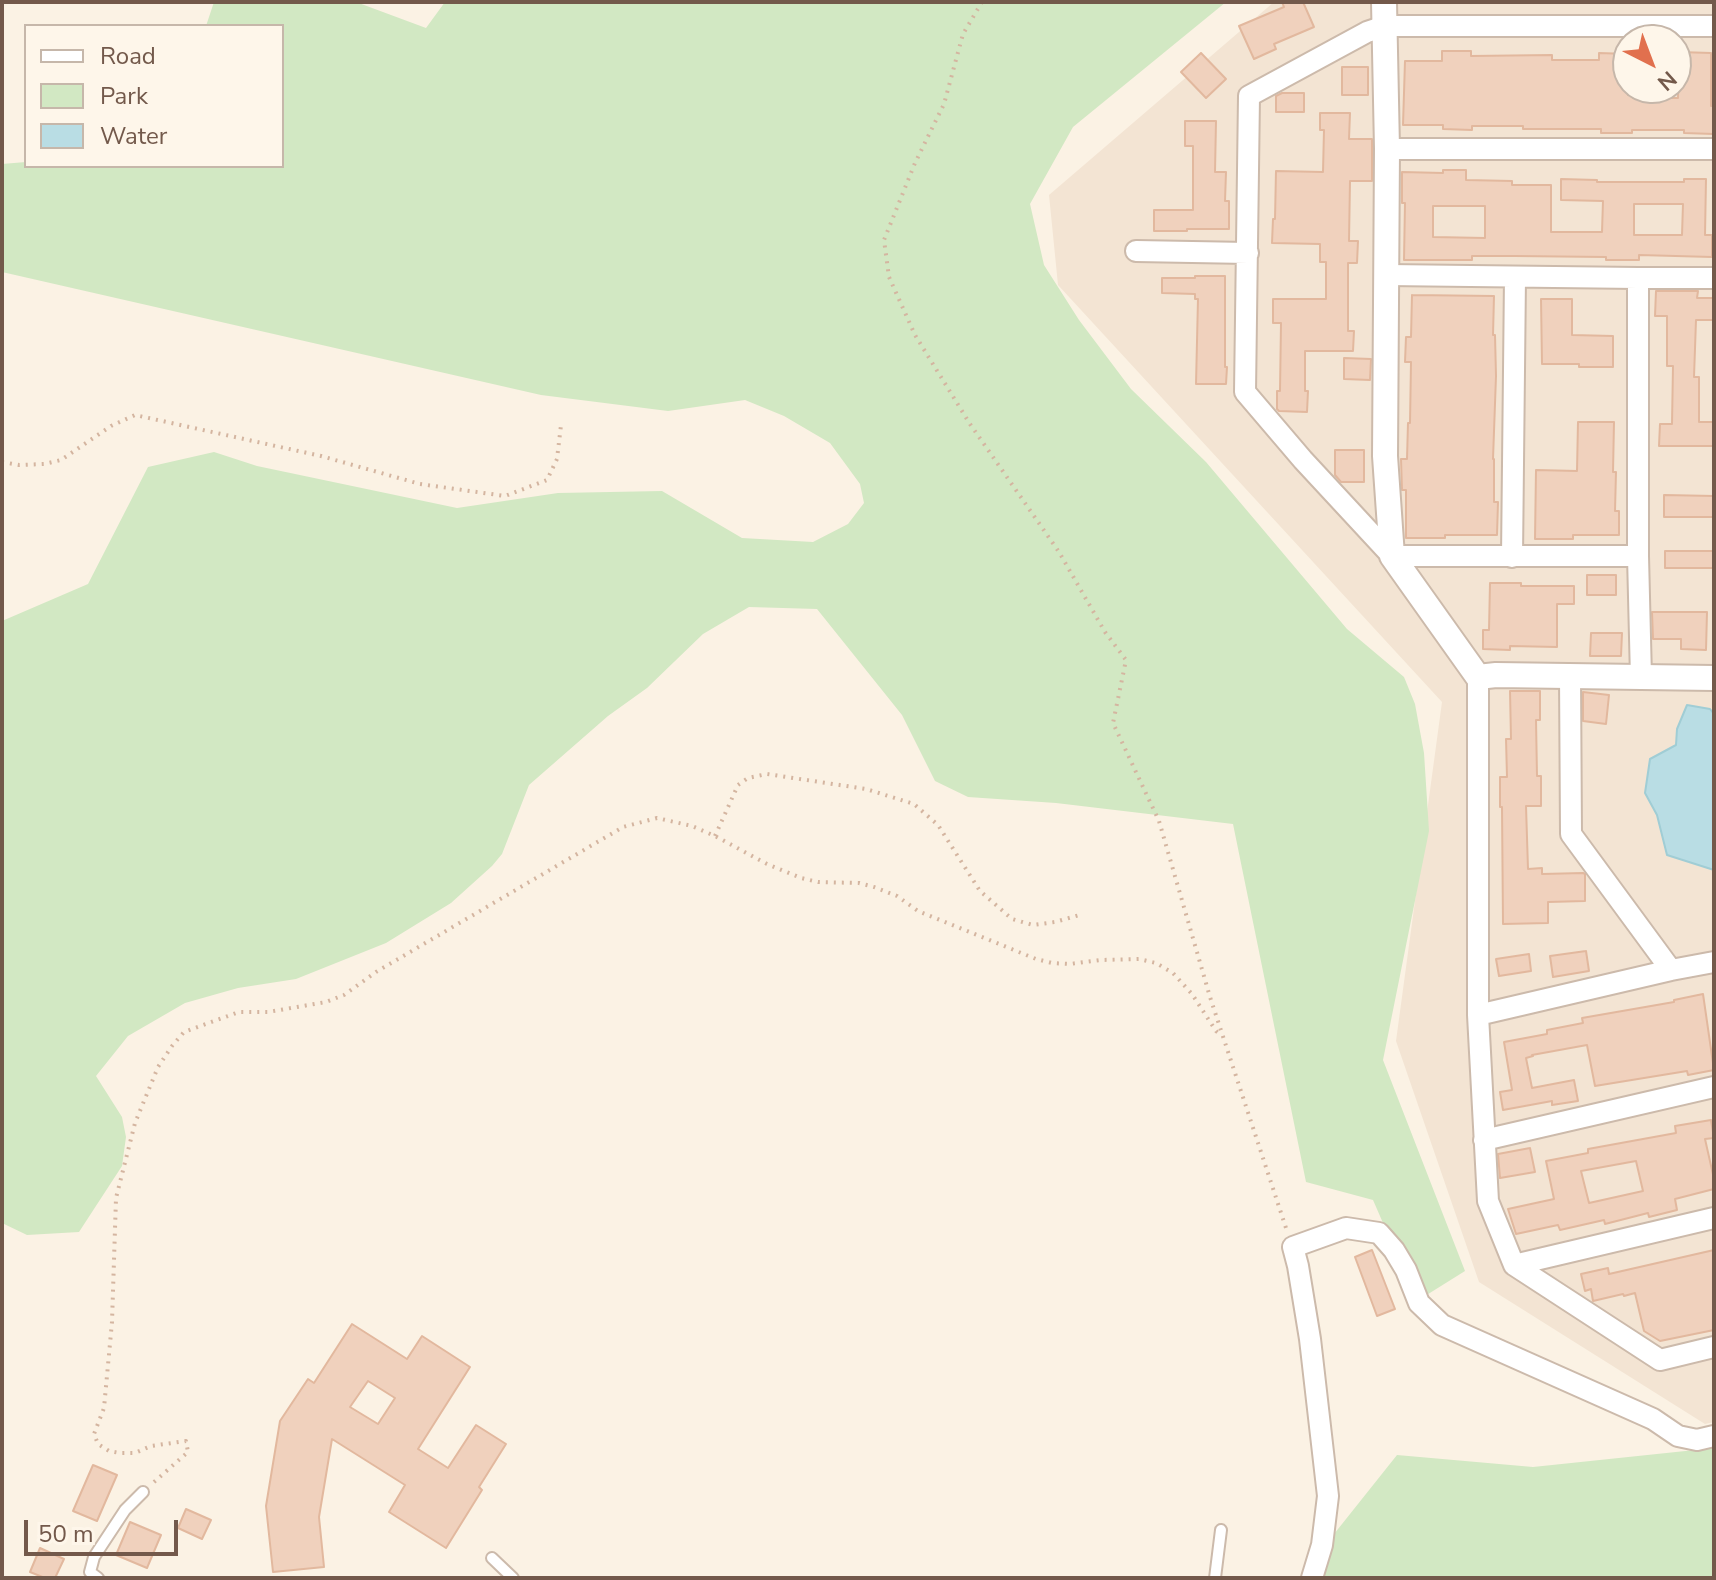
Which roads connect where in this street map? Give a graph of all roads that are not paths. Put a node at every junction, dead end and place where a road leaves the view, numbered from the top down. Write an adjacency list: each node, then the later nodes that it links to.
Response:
1 (1385, 14): 2 (street); 3 (street); 6 (street)
2 (1714, 26)
3 (1387, 149): 4 (street); 7 (street)
4 (1714, 149)
5 (1136, 251): 6 (street)
6 (1248, 253): 11 (street)
7 (1387, 275): 8 (street); 11 (street)
8 (1515, 277): 9 (street); 13 (street)
9 (1638, 278): 10 (street); 12 (street)
10 (1714, 278)
11 (1392, 556): 13 (street); 15 (street)
12 (1638, 556): 13 (street); 16 (street)
13 (1512, 557)
14 (1570, 676): 15 (street); 16 (street); 19 (street)
15 (1478, 677): 20 (street)
16 (1641, 678): 17 (street)
17 (1714, 678)
18 (1714, 962): 19 (street)
19 (1671, 970): 20 (street)
20 (1478, 1015): 22 (street)
21 (1714, 1087): 22 (street)
22 (1484, 1140): 24 (street)
23 (1714, 1218): 24 (street)
24 (1514, 1265): 25 (street)
25 (1714, 1347)
26 (1714, 1436): 33 (street)
27 (143, 1492): 30 (lane)
28 (1221, 1530): 32 (lane)
29 (492, 1558): 31 (lane)
30 (98, 1578)
31 (513, 1578)
32 (1215, 1578)
33 (1312, 1578)

